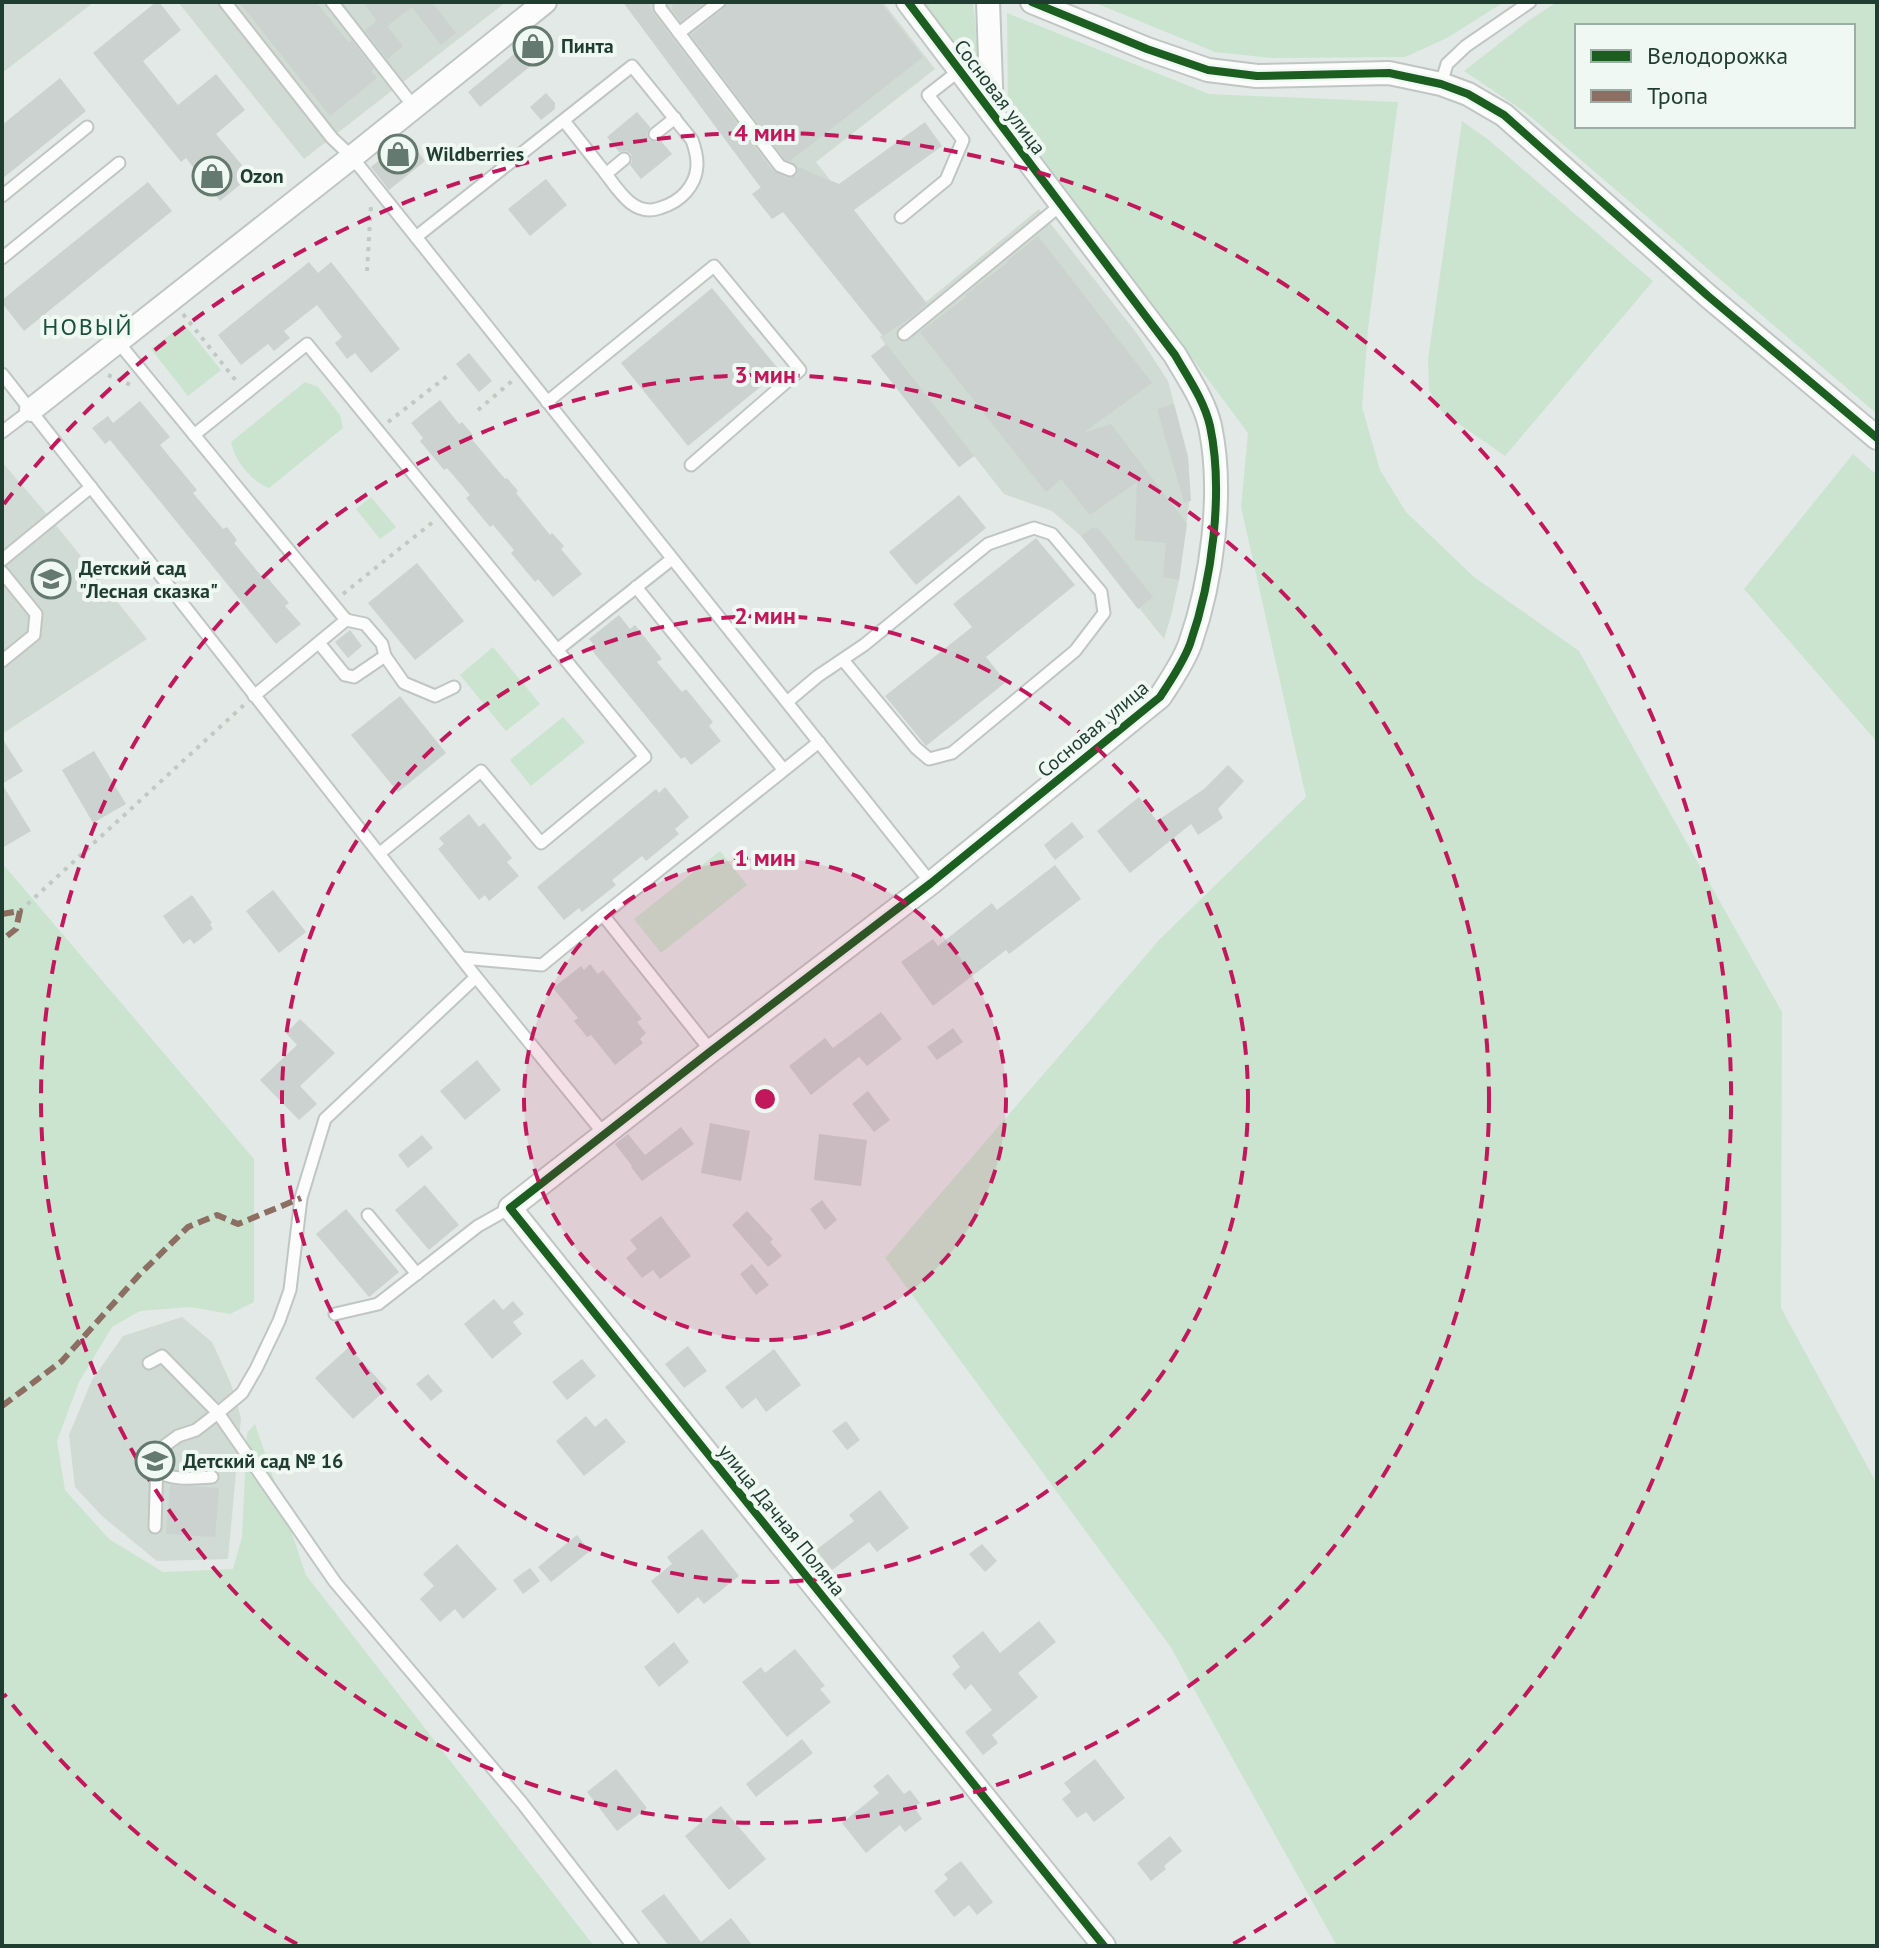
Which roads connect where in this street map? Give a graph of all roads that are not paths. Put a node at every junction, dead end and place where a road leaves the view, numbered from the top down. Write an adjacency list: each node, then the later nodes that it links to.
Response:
1 (225, 2): 19 (lane)
2 (332, 2): 13 (lane)
3 (545, 2): 13 (street)
4 (660, 2): 10 (lane)
5 (719, 2): 10 (lane)
6 (908, 2): 11 (street, Сосновая улица)
7 (988, 2): 14 (street)
8 (1032, 2): 12 (street)
9 (1530, 2): 12 (lane)
10 (679, 33): 22 (lane)
11 (960, 70): 14 (street, Сосновая улица); 26 (lane)
12 (1441, 84): 36 (street)
13 (414, 107): 19 (street)
14 (992, 113): 25 (street, Сосновая улица)
15 (675, 118): 16 (lane); 18 (lane); 23 (lane)
16 (564, 121): 23 (lane); 27 (lane)
17 (87, 127): 24 (lane)
18 (655, 134)
19 (352, 157): 27 (lane); 30 (street)
20 (624, 159): 23 (lane)
21 (119, 163): 28 (lane)
22 (790, 170)
23 (606, 174)
24 (2, 196)
25 (1062, 203): 29 (lane); 55 (street, Сосновая улица)
26 (901, 217)
27 (416, 237): 32 (lane)
28 (2, 258)
29 (904, 334)
30 (118, 342): 33 (street); 35 (lane)
31 (2, 374): 33 (lane)
32 (547, 402): 37 (lane); 39 (lane)
33 (31, 410): 34 (lane); 38 (lane)
34 (2, 432)
35 (194, 435): 43 (lane); 45 (lane)
36 (1877, 438)
37 (691, 465)
38 (91, 487): 40 (lane); 50 (lane)
39 (672, 559): 42 (lane); 51 (lane)
40 (2, 560)
41 (2, 572): 48 (lane)
42 (636, 587): 45 (lane); 53 (lane)
43 (346, 620): 44 (lane); 46 (lane)
44 (319, 643): 46 (lane); 50 (lane)
45 (557, 650): 54 (lane)
46 (385, 656): 49 (lane)
47 (843, 660): 47 (lane); 51 (lane)
48 (2, 661)
49 (454, 687)
50 (254, 696): 54 (lane)
51 (787, 702): 52 (lane)
52 (819, 742): 53 (lane); 55 (lane)
53 (783, 769): 56 (lane)
54 (380, 853): 57 (lane)
55 (931, 883): 59 (street, Сосновая улица)
56 (603, 915): 57 (lane); 59 (lane)
57 (462, 958): 58 (lane)
58 (476, 977): 60 (lane); 66 (lane)
59 (711, 1051): 60 (street, Сосновая улица)
60 (604, 1134): 61 (street)
61 (510, 1208): 63 (lane); 71 (street, улица Дачная Поляна)
62 (368, 1215): 63 (lane)
63 (417, 1274): 64 (lane)
64 (335, 1314)
65 (149, 1363): 66 (lane)
66 (218, 1413): 67 (lane); 70 (lane)
67 (156, 1471): 68 (lane); 69 (lane)
68 (212, 1477)
69 (155, 1527)
70 (633, 1946)
71 (1104, 1946)

